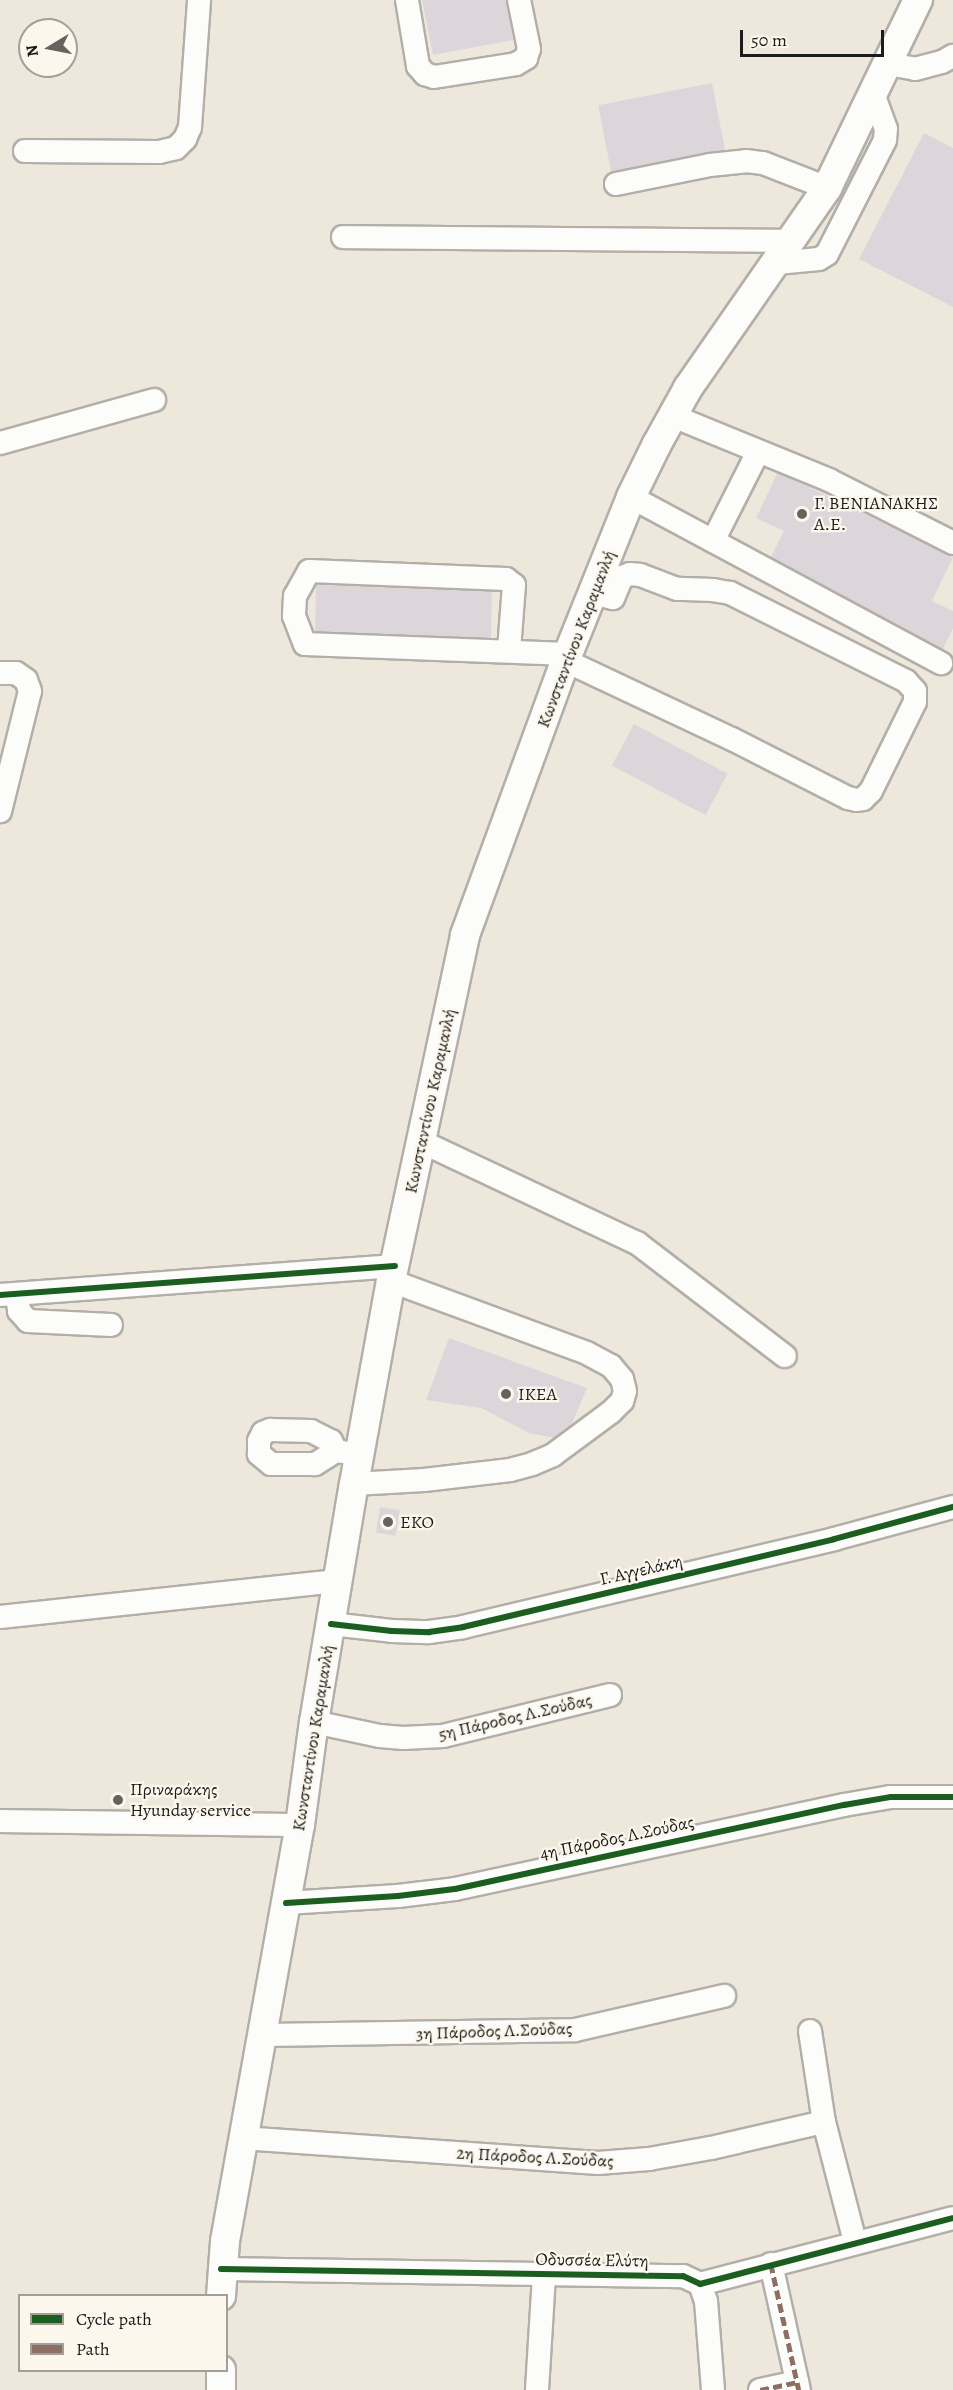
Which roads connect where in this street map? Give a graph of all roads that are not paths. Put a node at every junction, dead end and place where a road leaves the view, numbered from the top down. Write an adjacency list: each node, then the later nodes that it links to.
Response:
1 (199, 0): 8 (street)
2 (406, 0): 3 (street)
3 (519, 0)
4 (918, 0): 6 (main road, Κωνσταντίνου Καραμανλή)
5 (953, 56): 6 (street)
6 (888, 64): 7 (main road, Κωνσταντίνου Καραμανλή)
7 (873, 94): 10 (main road, Κωνσταντίνου Καραμανλή); 12 (street)
8 (25, 151)
9 (616, 184): 10 (street)
10 (827, 189): 12 (main road, Κωνσταντίνου Καραμανλή)
11 (343, 237): 12 (street)
12 (784, 252): 14 (main road, Κωνσταντίνου Καραμανλή)
13 (154, 400): 15 (street)
14 (673, 416): 16 (street); 17 (main road, Κωνσταντίνου Καραμανλή)
15 (0, 443)
16 (758, 452): 18 (street); 19 (street)
17 (631, 497): 18 (street); 20 (main road, Κωνσταντίνου Καραμανλή)
18 (713, 541): 23 (street)
19 (953, 543)
20 (592, 593): 22 (main road, Κωνσταντίνου Καραμανλή); 22 (street)
21 (509, 650): 21 (street); 22 (street)
22 (567, 658): 26 (main road, Κωνσταντίνου Καραμανλή)
23 (941, 663)
24 (0, 673): 25 (street)
25 (0, 811)
26 (422, 1142): 27 (main road, Κωνσταντίνου Καραμανλή); 30 (street)
27 (393, 1273): 28 (street); 31 (main road, Κωνσταντίνου Καραμανλή); 31 (street)
28 (9, 1294): 29 (street)
29 (111, 1325)
30 (785, 1356)
31 (354, 1484): 33 (main road, Κωνσταντίνου Καραμανλή)
32 (953, 1507): 35 (street, Γ. Αγγελάκη)
33 (339, 1581): 34 (street); 35 (main road, Κωνσταντίνου Καραμανλή)
34 (0, 1617)
35 (331, 1624): 37 (main road, Κωνσταντίνου Καραμανλή)
36 (610, 1695): 37 (street, 5η Πάροδος Λ.Σούδας)
37 (314, 1722): 40 (main road, Κωνσταντίνου Καραμανλή)
38 (953, 1797): 41 (street, 4η Πάροδος Λ.Σούδας)
39 (0, 1821): 40 (street)
40 (300, 1825): 41 (main road, Κωνσταντίνου Καραμανλή)
41 (286, 1903): 44 (main road, Κωνσταντίνου Καραμανλή)
42 (724, 1996): 44 (street, 3η Πάροδος Λ.Σούδας)
43 (810, 2031): 45 (street)
44 (260, 2035): 46 (main road, Κωνσταντίνου Καραμανλή)
45 (824, 2122): 46 (street, 2η Πάροδος Λ.Σούδας); 48 (street)
46 (242, 2138): 51 (main road, Κωνσταντίνου Καραμανλή)
47 (953, 2218): 48 (street)
48 (855, 2242): 49 (street)
49 (771, 2264): 52 (street); 54 (street)
50 (544, 2274): 51 (street, Οδυσσέα Ελύτη); 52 (street, Οδυσσέα Ελύτη); 56 (street)
51 (221, 2282)
52 (700, 2284): 57 (street)
53 (221, 2372): 55 (main road)
54 (798, 2386): 58 (street)
55 (221, 2390)
56 (537, 2390)
57 (713, 2390)
58 (760, 2390)

